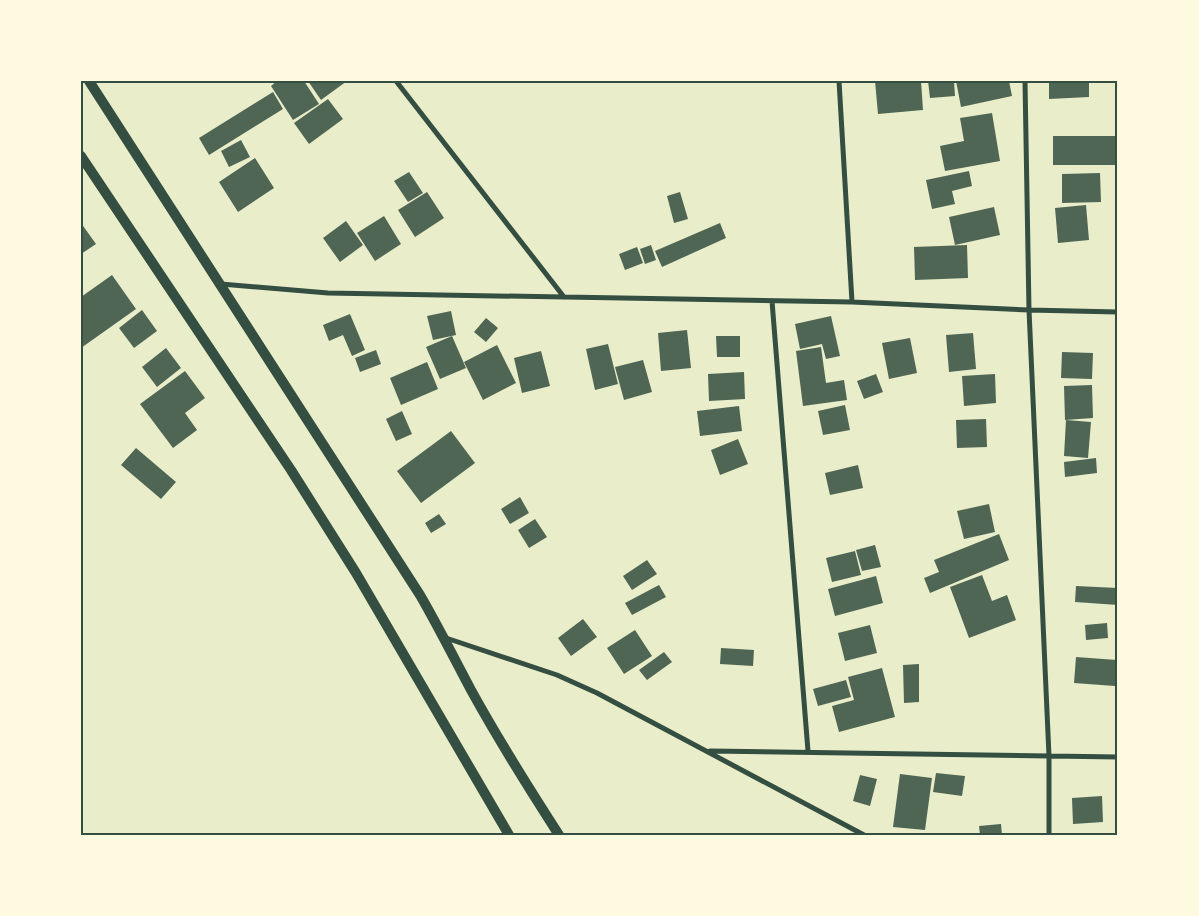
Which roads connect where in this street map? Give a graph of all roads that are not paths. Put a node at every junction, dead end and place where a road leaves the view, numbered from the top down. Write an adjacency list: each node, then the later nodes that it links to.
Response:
1 (88, 81): 6 (main road)
2 (396, 81): 7 (street)
3 (839, 81): 9 (street)
4 (1025, 81): 10 (street)
5 (81, 156): 17 (main road)
6 (219, 284): 7 (street); 12 (main road)
7 (564, 297): 8 (street)
8 (772, 301): 9 (street); 14 (street)
9 (852, 302): 10 (street)
10 (1029, 310): 11 (street); 15 (street)
11 (1118, 312)
12 (445, 638): 13 (street); 18 (main road)
13 (707, 751): 14 (street); 19 (street)
14 (808, 751): 15 (street)
15 (1049, 756): 16 (street); 20 (street)
16 (1118, 757)
17 (510, 835)
18 (558, 835)
19 (864, 835)
20 (1050, 835)

